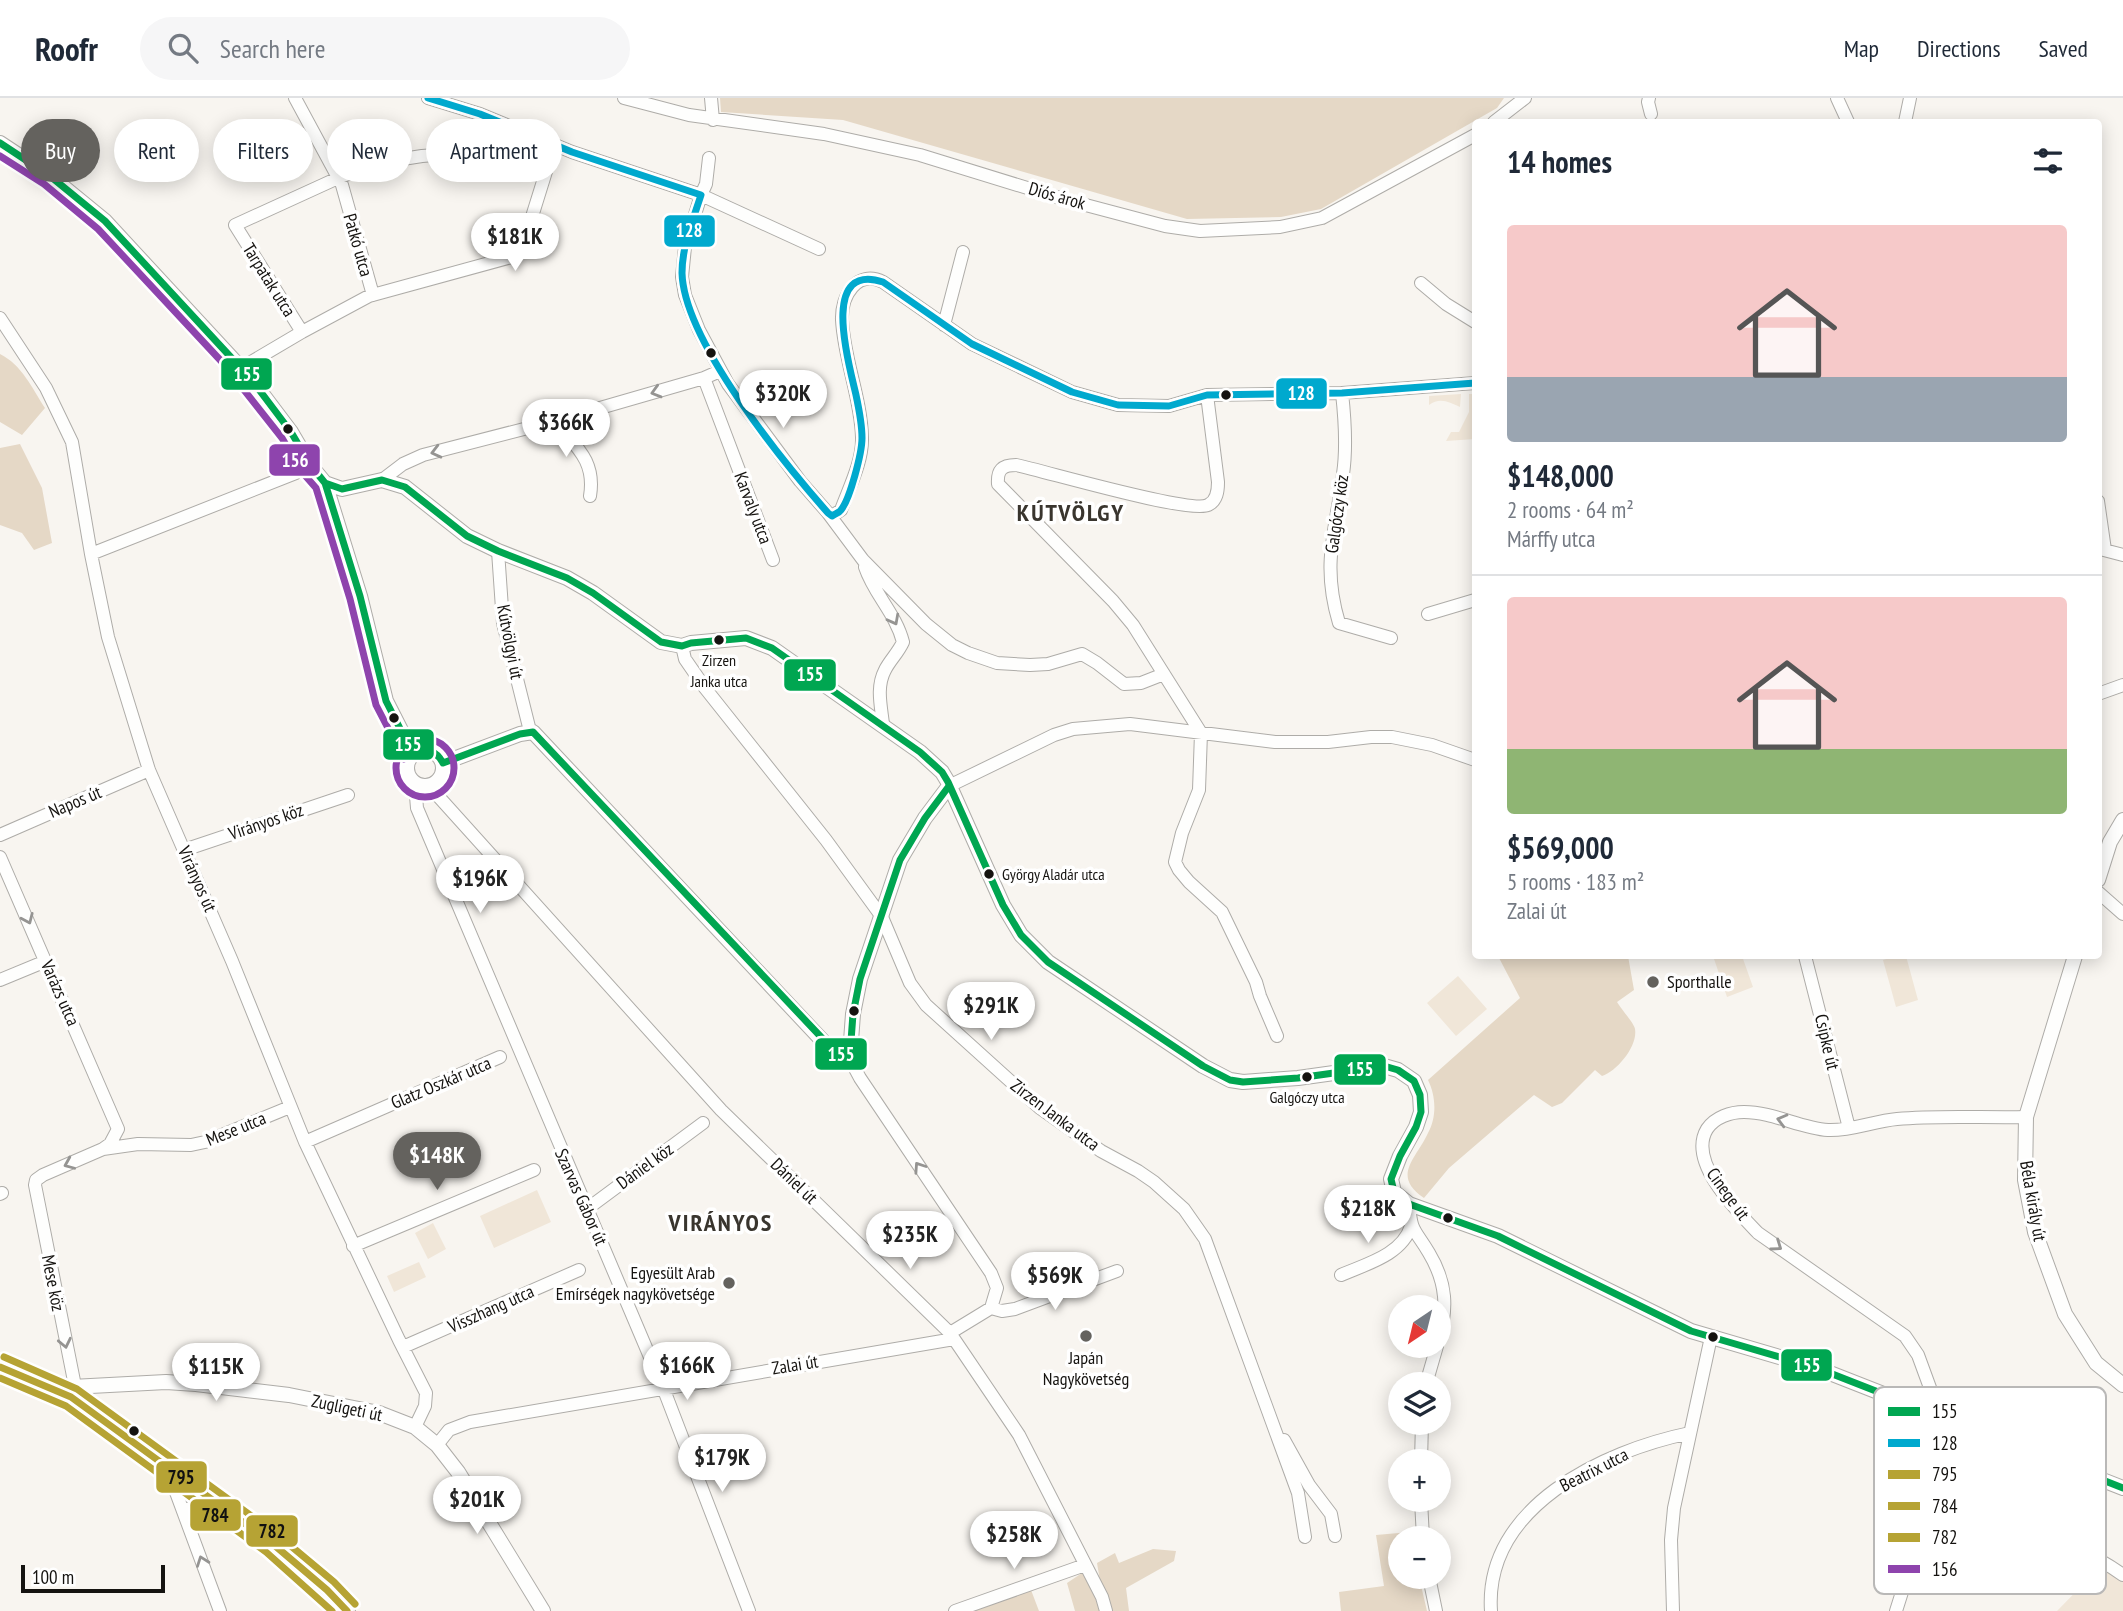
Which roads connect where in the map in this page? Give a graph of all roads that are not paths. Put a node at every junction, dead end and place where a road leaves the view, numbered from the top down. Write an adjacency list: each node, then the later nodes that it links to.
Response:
1 (295, 98): 18 (street, Patkó utca)
2 (428, 98): 10 (street)
3 (624, 98): 14 (street, Diós árok)
4 (711, 98): 14 (street)
5 (1525, 98): 11 (street)
6 (1649, 98): 9 (street)
7 (1837, 98): 12 (street)
8 (1910, 98): 13 (street)
9 (1651, 114)
10 (492, 119)
11 (1498, 119)
12 (1847, 119)
13 (1906, 119)
14 (713, 120): 15 (street, Diós árok)
15 (1472, 137)
16 (0, 142): 34 (street)
17 (562, 149): 23 (street)
18 (327, 158)
19 (709, 158): 23 (street)
20 (329, 182): 31 (street, Tarpatak utca)
21 (339, 182): 27 (street, Patkó utca)
22 (543, 182): 27 (street)
23 (699, 200): 24 (street); 35 (street)
24 (819, 249)
25 (963, 253): 30 (street)
26 (1421, 283): 29 (street)
27 (373, 295): 31 (street, Patkó utca)
28 (0, 318): 33 (street, Virányos út)
29 (1472, 319)
30 (944, 326): 39 (street); 45 (street)
31 (302, 332): 34 (street, Patkó utca)
32 (0, 336): 33 (street)
33 (16, 343): 48 (street, Virányos út)
34 (241, 368): 43 (street)
35 (720, 371): 36 (street); 45 (street)
36 (704, 378): 40 (street, one-way to 40); 51 (street, Karvaly utca)
37 (1472, 383): 38 (street)
38 (1342, 393): 39 (street); 54 (street, Galgóczy köz)
39 (1207, 396): 56 (street)
40 (555, 421): 42 (street, one-way to 42); 44 (street)
41 (296, 473): 48 (street)
42 (382, 480): 43 (street); 47 (street)
43 (325, 483): 62 (street)
44 (590, 496)
45 (828, 513): 50 (street)
46 (2102, 549): 49 (street)
47 (498, 551): 55 (street); 60 (street, Kútvölgyi út)
48 (91, 554): 65 (street, Virányos út)
49 (2123, 555)
50 (863, 559): 56 (street); 59 (street, one-way to 59)
51 (773, 560)
52 (1472, 601): 53 (street)
53 (1428, 614)
54 (1391, 638)
55 (682, 646): 59 (street); 76 (street, Zirzen Janka utca)
56 (1164, 674): 61 (street)
57 (2123, 685): 58 (street)
58 (2102, 693)
59 (883, 724): 67 (street)
60 (530, 731): 64 (street); 82 (street)
61 (1201, 733): 63 (street); 67 (street); 81 (street)
62 (413, 754): 64 (street); 66 (street)
63 (1472, 759)
64 (443, 763): 66 (street)
65 (149, 770): 70 (street, Napos út); 71 (street, Virányos út)
66 (422, 785): 95 (street, Szarvas Gábor út); 103 (street, Dániel út)
67 (949, 786): 76 (street); 94 (street)
68 (348, 795): 71 (street, Virányos köz)
69 (2123, 820): 73 (street)
70 (0, 835)
71 (184, 850): 84 (street, Virányos út)
72 (0, 857): 79 (street, Varázs utca, one-way to 79)
73 (2102, 867)
74 (2102, 896): 75 (street)
75 (2123, 914)
76 (883, 917): 82 (street); 115 (street, Zirzen Janka utca)
77 (1806, 959): 87 (street, Csipke út)
78 (2074, 959): 85 (street, Béla király út)
79 (46, 961): 80 (street); 88 (street, Varázs utca)
80 (0, 981)
81 (1277, 1036)
82 (845, 1052): 102 (street, one-way to 82)
83 (500, 1057): 89 (street, Glatz Oszkár utca)
84 (290, 1107): 89 (street, Virányos út); 90 (street, Mese utca)
85 (2026, 1118): 87 (street, Cinege út); 108 (street, Béla király út)
86 (703, 1123): 95 (street, Dániel köz)
87 (1849, 1128): 110 (street, Cinege út, one-way to 110)
88 (118, 1129): 90 (street); 91 (street, Mese utca)
89 (305, 1142): 97 (street, Virányos út)
90 (138, 1144): 91 (street, Mese utca)
91 (103, 1149): 93 (street, Mese utca, one-way to 93)
92 (534, 1170): 97 (street)
93 (36, 1180): 109 (street, Mese köz, one-way to 109)
94 (1409, 1204): 96 (street); 104 (street)
95 (587, 1209): 112 (street, Szarvas Gábor út)
96 (1410, 1226): 100 (street); 101 (street)
97 (353, 1246): 105 (street, Virányos út)
98 (579, 1270): 105 (street, Visszhang utca)
99 (1116, 1271): 102 (street, Zalai út)
100 (1341, 1275)
101 (1444, 1295)
102 (991, 1308): 103 (street, Zalai út)
103 (952, 1336): 112 (street, Zalai út); 127 (street, Dániel út)
104 (1711, 1337): 113 (street); 117 (street)
105 (403, 1348): 116 (street, Virányos út)
106 (0, 1367): 111 (main road)
107 (103, 1384): 109 (street, Zugligeti út); 114 (street); 116 (street, Zugligeti út)
108 (2123, 1385)
109 (75, 1386): 111 (street, Zugligeti út)
110 (1930, 1387)
111 (53, 1388): 114 (main road)
112 (664, 1390): 118 (street, Zalai út); 134 (street, Szarvas Gábor út)
113 (1874, 1391)
114 (93, 1414): 119 (main road)
115 (1274, 1425): 124 (street, Zirzen Janka utca); 125 (street, Zirzen Janka utca)
116 (415, 1427): 118 (street, Zugligeti út)
117 (1690, 1433): 138 (street, Beatrix utca); 139 (street)
118 (437, 1445): 133 (street, Zugligeti út)
119 (167, 1468): 122 (main road); 123 (street)
120 (2106, 1481): 121 (street)
121 (2123, 1488)
122 (207, 1497): 123 (street); 132 (main road)
123 (184, 1512): 131 (street, one-way to 123)
124 (1335, 1536)
125 (1305, 1537)
126 (2106, 1563): 128 (street)
127 (1084, 1565): 135 (street); 136 (street, Dániel út)
128 (2123, 1575)
129 (1431, 1589): 137 (street)
130 (1901, 1594): 140 (street)
131 (220, 1611)
132 (347, 1611)
133 (543, 1611)
134 (749, 1611)
135 (955, 1611)
136 (1106, 1611)
137 (1436, 1611)
138 (1491, 1611)
139 (1673, 1611)
140 (1896, 1611)

